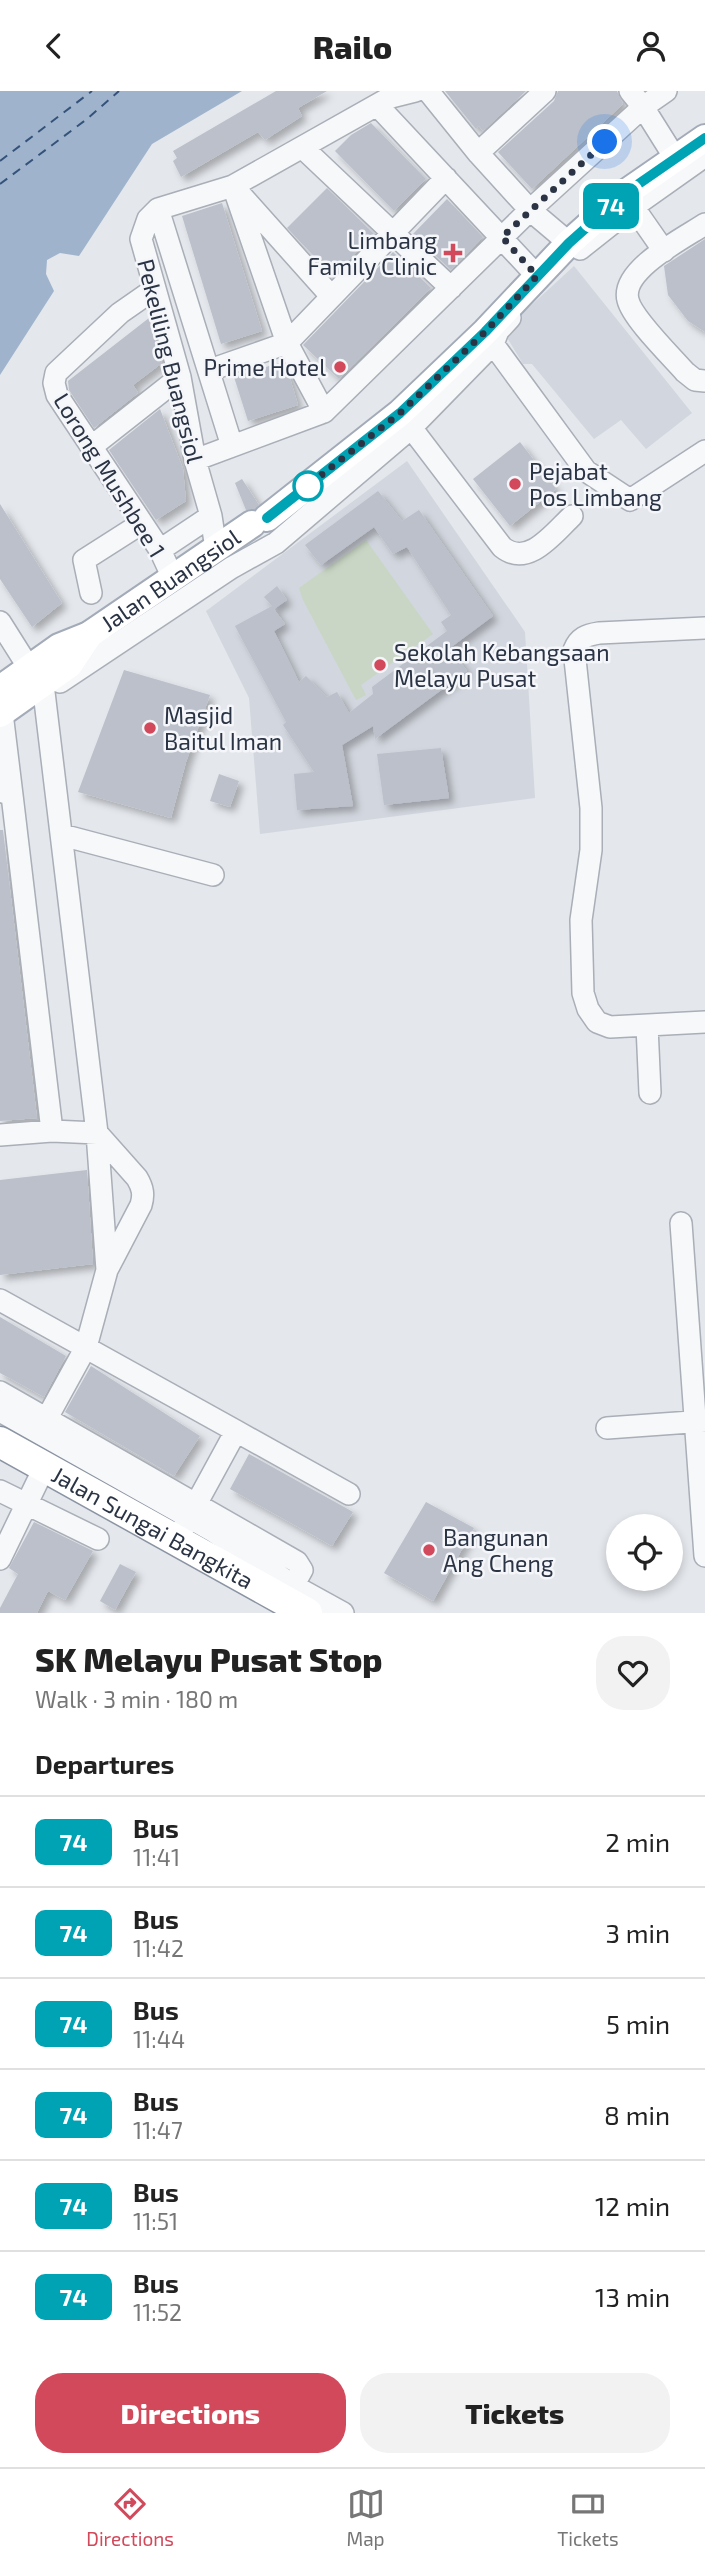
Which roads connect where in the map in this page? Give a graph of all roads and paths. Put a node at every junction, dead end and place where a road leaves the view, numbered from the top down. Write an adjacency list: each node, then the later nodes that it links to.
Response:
1 (415, 91): 6 (street)
2 (428, 91): 9 (street)
3 (545, 91): 9 (street)
4 (666, 91): 5 (street)
5 (636, 99): 11 (street); 16 (street)
6 (377, 105): 8 (street); 12 (street)
7 (705, 138): 11 (main road, Jalan Buangsiol)
8 (303, 148): 13 (street); 18 (street)
9 (478, 153): 16 (street)
10 (705, 156): 14 (street)
11 (675, 158): 14 (main road, Jalan Buangsiol)
12 (446, 178): 18 (street); 19 (street)
13 (233, 186): 15 (street); 25 (street); 27 (street)
14 (628, 200): 20 (main road, Jalan Buangsiol); 21 (street); 26 (street)
15 (158, 209): 24 (street, Pekeliling Buangsiol); 28 (street)
16 (530, 210): 19 (street); 20 (street)
17 (705, 224): 21 (street)
18 (393, 232): 23 (street); 25 (street)
19 (502, 237): 22 (street); 23 (street)
20 (569, 243): 22 (main road, Jalan Buangsiol)
21 (664, 251): 30 (street)
22 (537, 276): 26 (main road, Jalan Buangsiol)
23 (451, 288): 31 (street)
24 (153, 290): 29 (street, Pekeliling Buangsiol); 34 (street, Lorong Mushbee 1)
25 (331, 296): 27 (street)
26 (489, 338): 32 (main road, Jalan Buangsiol); 35 (street)
27 (287, 343): 28 (street); 31 (street)
28 (210, 370): 33 (street)
29 (180, 377): 34 (street); 36 (street, Pekeliling Buangsiol)
30 (705, 381)
31 (324, 412): 33 (street)
32 (405, 420): 38 (street); 40 (main road, Jalan Buangsiol); 46 (street)
33 (232, 446): 36 (street)
34 (91, 447): 39 (street, Lorong Mushbee 1)
35 (705, 451)
36 (195, 460): 37 (street, Pekeliling Buangsiol)
37 (211, 516): 40 (street, Pekeliling Buangsiol); 41 (street)
38 (572, 516)
39 (142, 523): 41 (street, Lorong Mushbee 1); 43 (street)
40 (216, 549): 42 (main road, Jalan Buangsiol)
41 (160, 550): 42 (street, Lorong Mushbee 1)
42 (173, 578): 46 (main road, Jalan Buangsiol)
43 (92, 593)
44 (705, 628): 52 (street)
45 (3, 634): 46 (street)
46 (39, 682): 47 (main road); 49 (street)
47 (1, 712): 48 (street)
48 (6, 793): 54 (street)
49 (62, 835): 50 (street); 55 (street)
50 (213, 876)
51 (705, 1022): 52 (street)
52 (647, 1026): 53 (street)
53 (650, 1093)
54 (52, 1131): 55 (street); 56 (street)
55 (97, 1133): 58 (street); 58 (street)
56 (0, 1135)
57 (681, 1223): 64 (street)
58 (107, 1270): 60 (street)
59 (0, 1300): 60 (street)
60 (86, 1347): 63 (street); 66 (street)
61 (0, 1392): 63 (street)
62 (0, 1411): 72 (street)
63 (47, 1418): 72 (street)
64 (700, 1421): 65 (street); 74 (street)
65 (607, 1428)
66 (236, 1431): 70 (street); 72 (street)
67 (0, 1442): 68 (highway, Jalan Sungai Bangkita)
68 (45, 1466): 71 (street); 72 (highway, Jalan Sungai Bangkita)
69 (0, 1491): 71 (street)
70 (349, 1494)
71 (26, 1504): 73 (street); 75 (street)
72 (199, 1527): 76 (highway, Jalan Sungai Bangkita); 76 (street)
73 (97, 1539)
74 (705, 1556)
75 (0, 1559)
76 (295, 1600): 77 (street)
77 (343, 1613)

